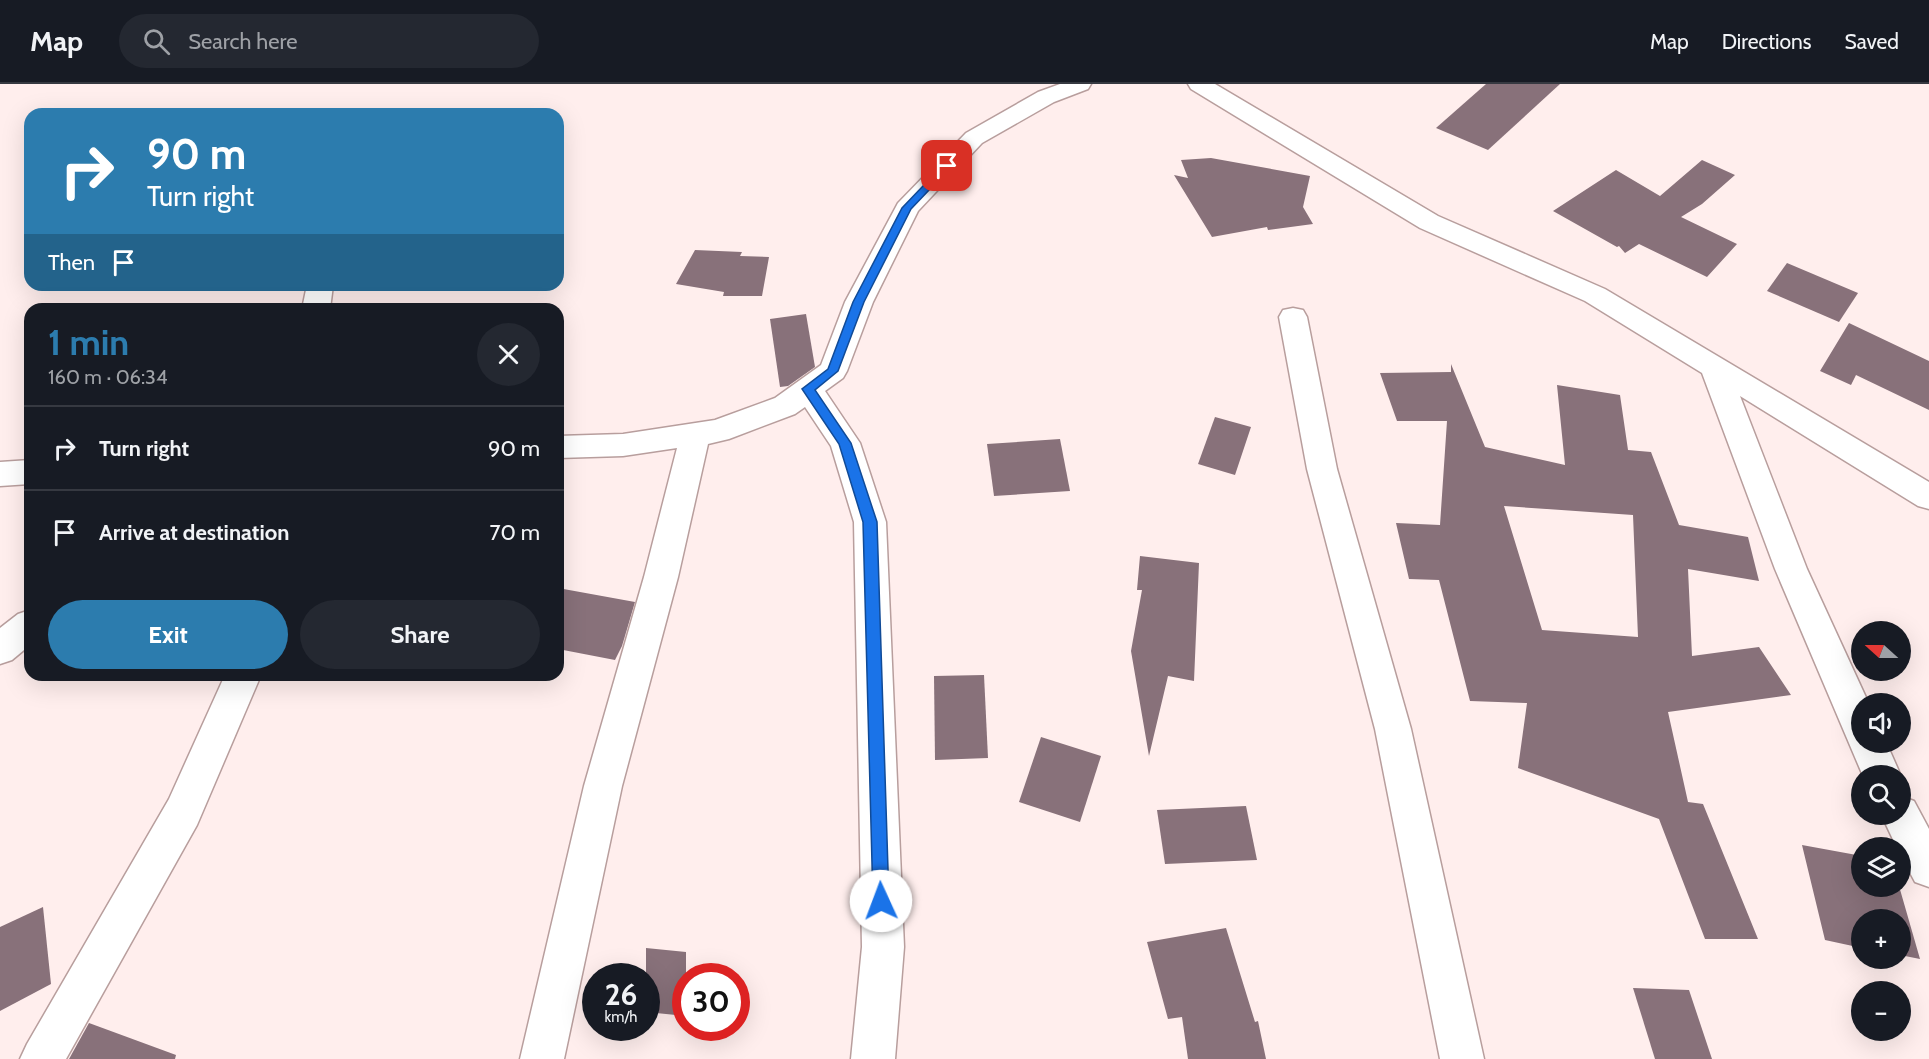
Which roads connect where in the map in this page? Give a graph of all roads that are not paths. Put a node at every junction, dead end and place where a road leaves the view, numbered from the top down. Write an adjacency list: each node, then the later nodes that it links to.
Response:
1 (1080, 84): 5 (street)
2 (1199, 84): 4 (street)
3 (1293, 317): 20 (street)
4 (1714, 367): 10 (street); 14 (street)
5 (808, 389): 6 (street); 19 (street)
6 (695, 435): 7 (street); 18 (street)
7 (564, 447)
8 (24, 472): 9 (street)
9 (0, 474)
10 (1929, 497)
11 (24, 629): 12 (street)
12 (0, 649)
13 (240, 681): 17 (street)
14 (1851, 704)
15 (1906, 825): 16 (street)
16 (1929, 868)
17 (42, 1059)
18 (542, 1059)
19 (873, 1059)
20 (1462, 1059)

